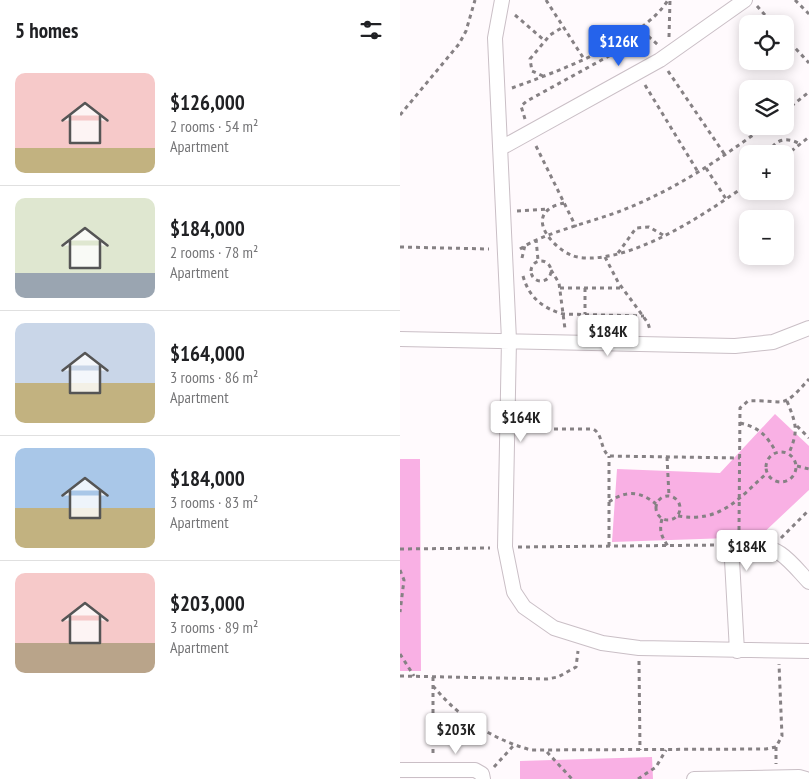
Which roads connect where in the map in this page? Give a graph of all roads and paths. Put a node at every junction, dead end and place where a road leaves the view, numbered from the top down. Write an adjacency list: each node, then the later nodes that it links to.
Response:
1 (475, 0): 21 (path)
2 (546, 0): 10 (path)
3 (669, 0): 13 (path); 22 (path)
4 (745, 0): 14 (street)
5 (752, 0): 9 (path)
6 (794, 0): 8 (path)
7 (506, 4): 11 (path); 19 (street)
8 (809, 14)
9 (765, 15)
10 (563, 27): 11 (path); 13 (path)
11 (545, 41): 17 (path)
12 (794, 47): 15 (path)
13 (584, 59): 17 (path)
14 (660, 60): 16 (street); 29 (path)
15 (809, 64)
16 (638, 73): 22 (street); 31 (path)
17 (543, 76): 19 (path)
18 (809, 92): 20 (path)
19 (498, 94): 27 (street)
20 (794, 104)
21 (400, 115)
22 (529, 132): 27 (street); 34 (path)
23 (753, 135): 29 (path)
24 (809, 137): 25 (path)
25 (800, 144): 26 (path); 28 (path)
26 (775, 145)
27 (501, 148): 35 (street)
28 (794, 149)
29 (724, 156): 30 (path)
30 (706, 168): 31 (path); 33 (path)
31 (698, 172): 37 (path)
32 (739, 190): 33 (path)
33 (726, 199): 38 (path)
34 (564, 202): 36 (path); 37 (path)
35 (504, 209): 36 (path); 44 (street)
36 (549, 209): 39 (path)
37 (576, 227): 39 (path)
38 (663, 235): 43 (path); 43 (path)
39 (549, 236): 40 (path); 45 (path)
40 (536, 239): 41 (path); 46 (path)
41 (525, 245): 44 (path); 47 (path)
42 (400, 247): 44 (path)
43 (618, 253): 45 (path)
44 (506, 255): 58 (street)
45 (605, 257): 52 (path)
46 (538, 260): 48 (path); 48 (path)
47 (521, 265)
48 (551, 270): 50 (path)
49 (522, 274): 53 (path)
50 (560, 288): 51 (path); 53 (path)
51 (584, 288): 52 (path); 54 (path)
52 (622, 288): 55 (path)
53 (563, 314): 54 (path); 59 (path)
54 (585, 314): 55 (path)
55 (644, 316): 60 (path)
56 (809, 328): 60 (street)
57 (400, 339): 58 (street)
58 (510, 340): 59 (street); 65 (street)
59 (566, 342): 60 (street)
60 (649, 343)
61 (809, 379): 62 (path)
62 (787, 401): 63 (path); 64 (path)
63 (740, 423): 67 (path); 71 (path)
64 (796, 426): 66 (path); 68 (path)
65 (506, 429): 69 (path); 86 (street)
66 (809, 438)
67 (776, 452): 68 (path); 74 (path)
68 (789, 453): 72 (path)
69 (610, 456): 70 (path); 77 (path)
70 (668, 457): 71 (path); 75 (path)
71 (740, 458): 76 (path)
72 (797, 466): 73 (path); 74 (path)
73 (809, 469)
74 (768, 473): 76 (path)
75 (669, 496): 78 (path); 80 (path)
76 (739, 498): 80 (path); 82 (path)
77 (609, 502): 78 (path); 84 (path)
78 (656, 504): 81 (path)
79 (809, 510): 83 (path)
80 (678, 516): 81 (path)
81 (662, 519): 85 (path)
82 (739, 545): 83 (street); 85 (path); 93 (street)
83 (766, 545): 89 (street)
84 (608, 546): 85 (path); 86 (path)
85 (668, 546)
86 (505, 547): 87 (path); 91 (street)
87 (400, 549)
88 (400, 570): 90 (path)
89 (809, 582)
90 (400, 612)
91 (580, 638): 92 (street); 99 (path)
92 (639, 648): 93 (street); 102 (path)
93 (737, 651): 94 (street)
94 (778, 651): 95 (street); 103 (path)
95 (809, 651)
96 (400, 654): 98 (path)
97 (400, 676): 98 (path)
98 (414, 676): 99 (path)
99 (433, 677): 100 (path)
100 (433, 686): 101 (path); 106 (path)
101 (514, 745): 104 (path); 107 (path)
102 (640, 750): 103 (path); 104 (path)
103 (666, 750): 109 (path)
104 (547, 752): 108 (path)
105 (400, 770): 106 (street)
106 (433, 770): 107 (street)
107 (483, 779)
108 (572, 779)
109 (638, 779)
110 (694, 779): 111 (street)
111 (806, 779)

